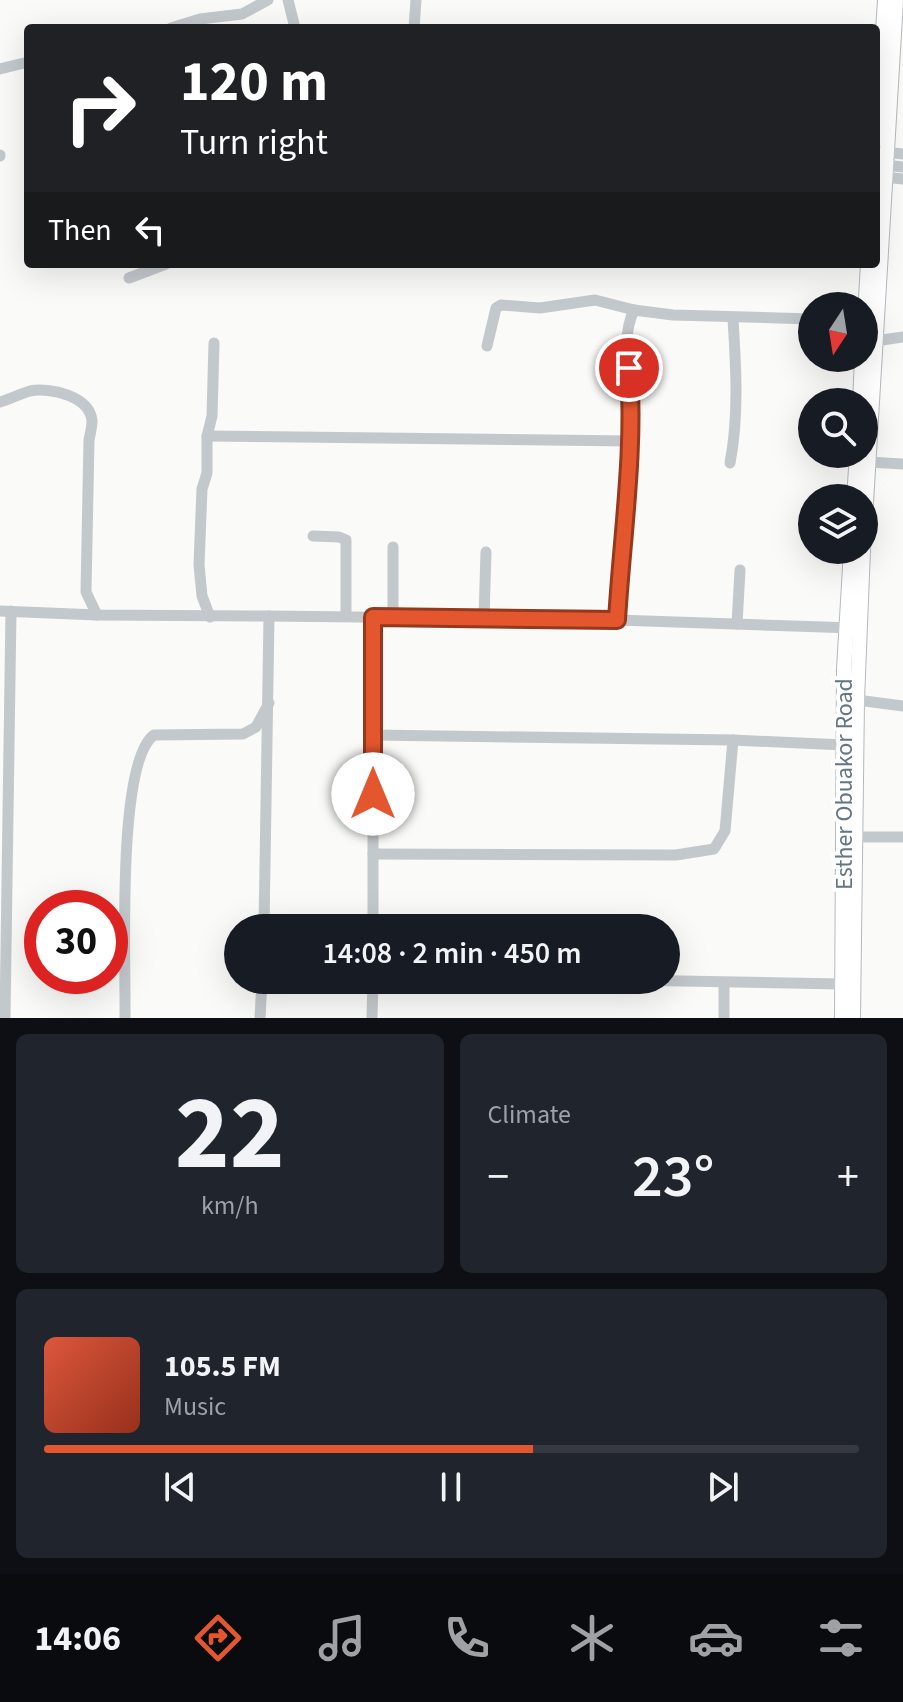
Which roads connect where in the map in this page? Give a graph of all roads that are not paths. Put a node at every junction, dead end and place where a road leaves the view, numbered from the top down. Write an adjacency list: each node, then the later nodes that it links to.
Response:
1 (268, 0): 6 (street)
2 (288, 0): 7 (street)
3 (416, 0): 8 (street)
4 (885, 0): 11 (street)
5 (896, 0): 13 (street)
6 (184, 24)
7 (294, 24)
8 (414, 24)
9 (24, 63): 10 (street)
10 (0, 69)
11 (880, 73)
12 (903, 154): 13 (street)
13 (880, 161): 14 (street); 15 (street)
14 (903, 167)
15 (903, 179)
16 (155, 268): 19 (street)
17 (868, 268): 20 (street)
18 (874, 268): 21 (street)
19 (129, 278)
20 (866, 292)
21 (873, 292)
22 (634, 310): 23 (street); 28 (street); 31 (street)
23 (733, 319): 24 (street); 33 (street)
24 (798, 319)
25 (878, 336): 26 (street)
26 (903, 337)
27 (214, 343): 30 (street)
28 (487, 346)
29 (0, 402): 42 (street)
30 (207, 436): 31 (street); 45 (street)
31 (630, 441): 49 (street)
32 (878, 460): 34 (street)
33 (730, 463)
34 (903, 464)
35 (313, 536): 44 (street)
36 (393, 547): 47 (street)
37 (486, 552): 48 (street)
38 (851, 564): 51 (street, Esther Obuakor Road)
39 (861, 564): 51 (street, Esther Obuakor Road)
40 (740, 570): 50 (street)
41 (6, 611): 42 (street); 68 (street)
42 (97, 615): 45 (street)
43 (269, 616): 44 (street); 45 (street); 53 (street)
44 (346, 616): 46 (street)
45 (210, 617)
46 (373, 617): 47 (street); 55 (street)
47 (393, 617): 48 (street)
48 (484, 618): 49 (street)
49 (617, 620): 50 (street)
50 (737, 624): 51 (street)
51 (853, 628): 52 (street, Esther Obuakor Road); 57 (street, Esther Obuakor Road)
52 (857, 700): 54 (street); 58 (street, Esther Obuakor Road)
53 (269, 703): 61 (street); 69 (street)
54 (903, 706)
55 (373, 735): 56 (street); 60 (street)
56 (733, 740): 57 (street); 60 (street)
57 (844, 745): 65 (street, Esther Obuakor Road)
58 (856, 837): 59 (street); 74 (street, Esther Obuakor Road)
59 (903, 837)
60 (373, 854): 62 (street)
61 (264, 914)
62 (373, 914)
63 (680, 982): 64 (street)
64 (724, 983): 65 (street); 72 (street)
65 (842, 984): 73 (street, Esther Obuakor Road)
66 (261, 994): 70 (street)
67 (373, 994): 71 (street)
68 (5, 1018)
69 (125, 1018)
70 (260, 1018)
71 (372, 1018)
72 (724, 1018)
73 (842, 1018)
74 (853, 1018)

